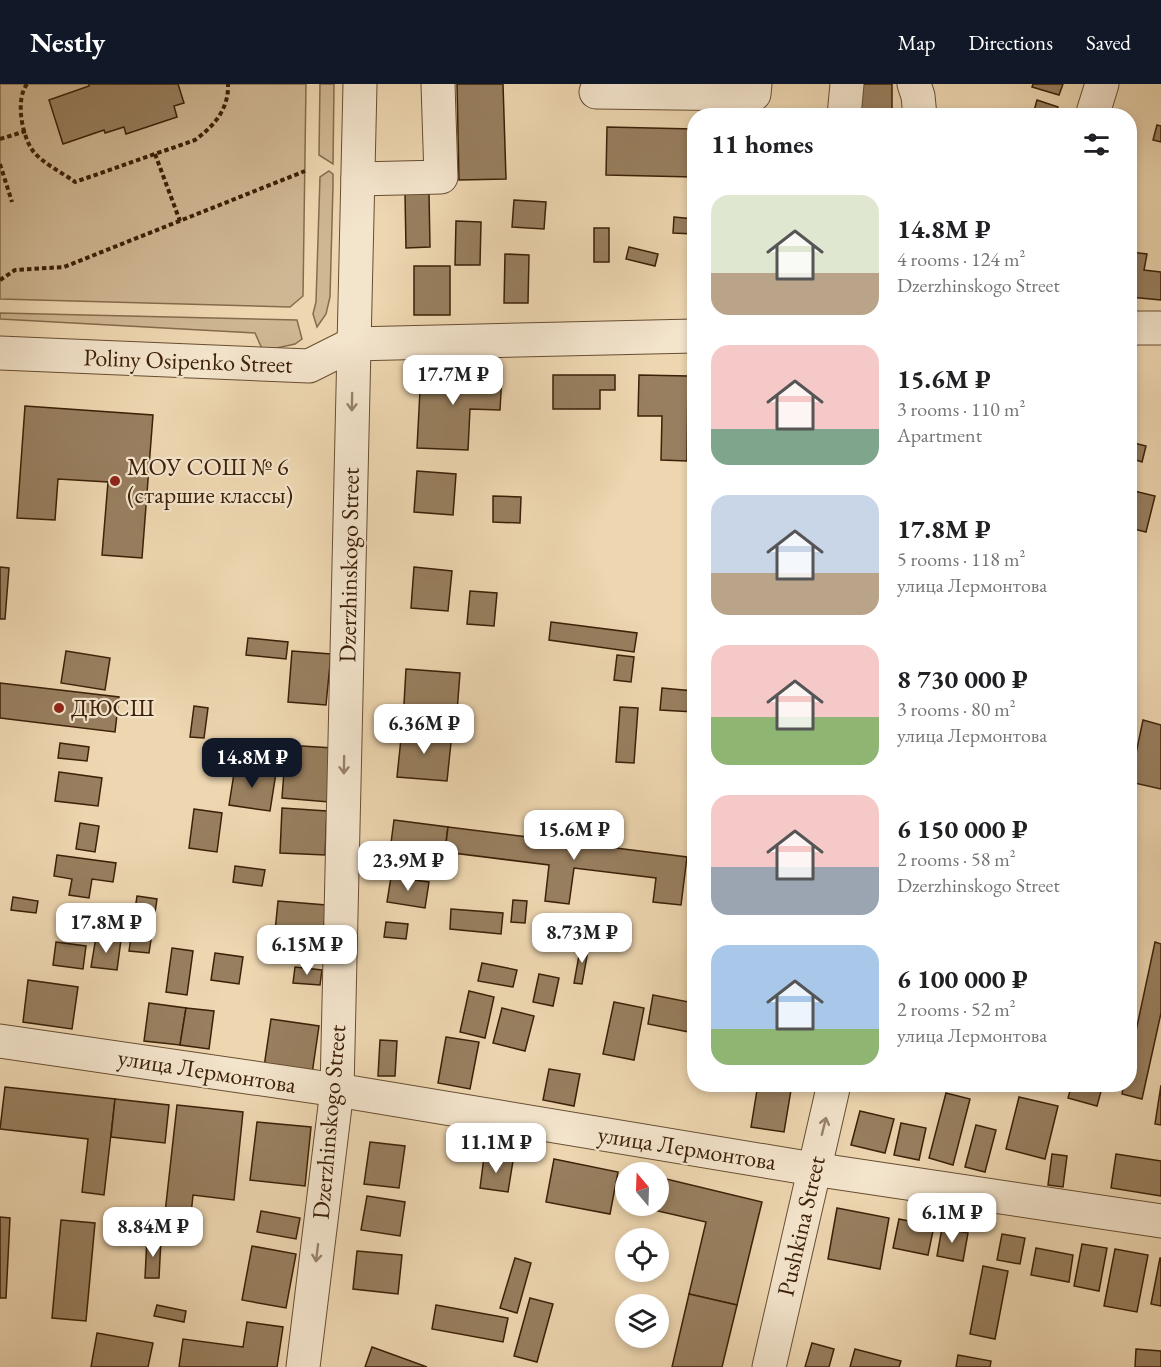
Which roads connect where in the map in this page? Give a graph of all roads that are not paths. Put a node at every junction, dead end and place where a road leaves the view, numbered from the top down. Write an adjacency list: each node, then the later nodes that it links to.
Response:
1 (360, 84): 11 (street, Dzerzhinskogo Street)
2 (438, 84): 11 (street)
3 (755, 84): 7 (street)
4 (847, 84): 8 (street)
5 (914, 84): 9 (street)
6 (1102, 84): 10 (street)
7 (596, 92)
8 (845, 108)
9 (919, 108)
10 (1094, 108)
11 (358, 179): 15 (street, Dzerzhinskogo Street)
12 (1137, 328): 13 (street)
13 (1161, 328)
14 (687, 336): 15 (street, Poliny Osipenko Street)
15 (353, 344): 16 (street, Poliny Osipenko Street); 18 (street, Dzerzhinskogo Street, one-way to 18)
16 (0, 353)
17 (0, 1041): 18 (street, улица Лермонтова)
18 (337, 1090): 20 (street, улица Лермонтова); 22 (street, Dzerzhinskogo Street, one-way to 22)
19 (832, 1092): 20 (street, Pushkina Street, one-way to 19)
20 (813, 1169): 21 (street, улица Лермонтова); 23 (street, Pushkina Street)
21 (1161, 1221)
22 (303, 1367)
23 (769, 1367)

